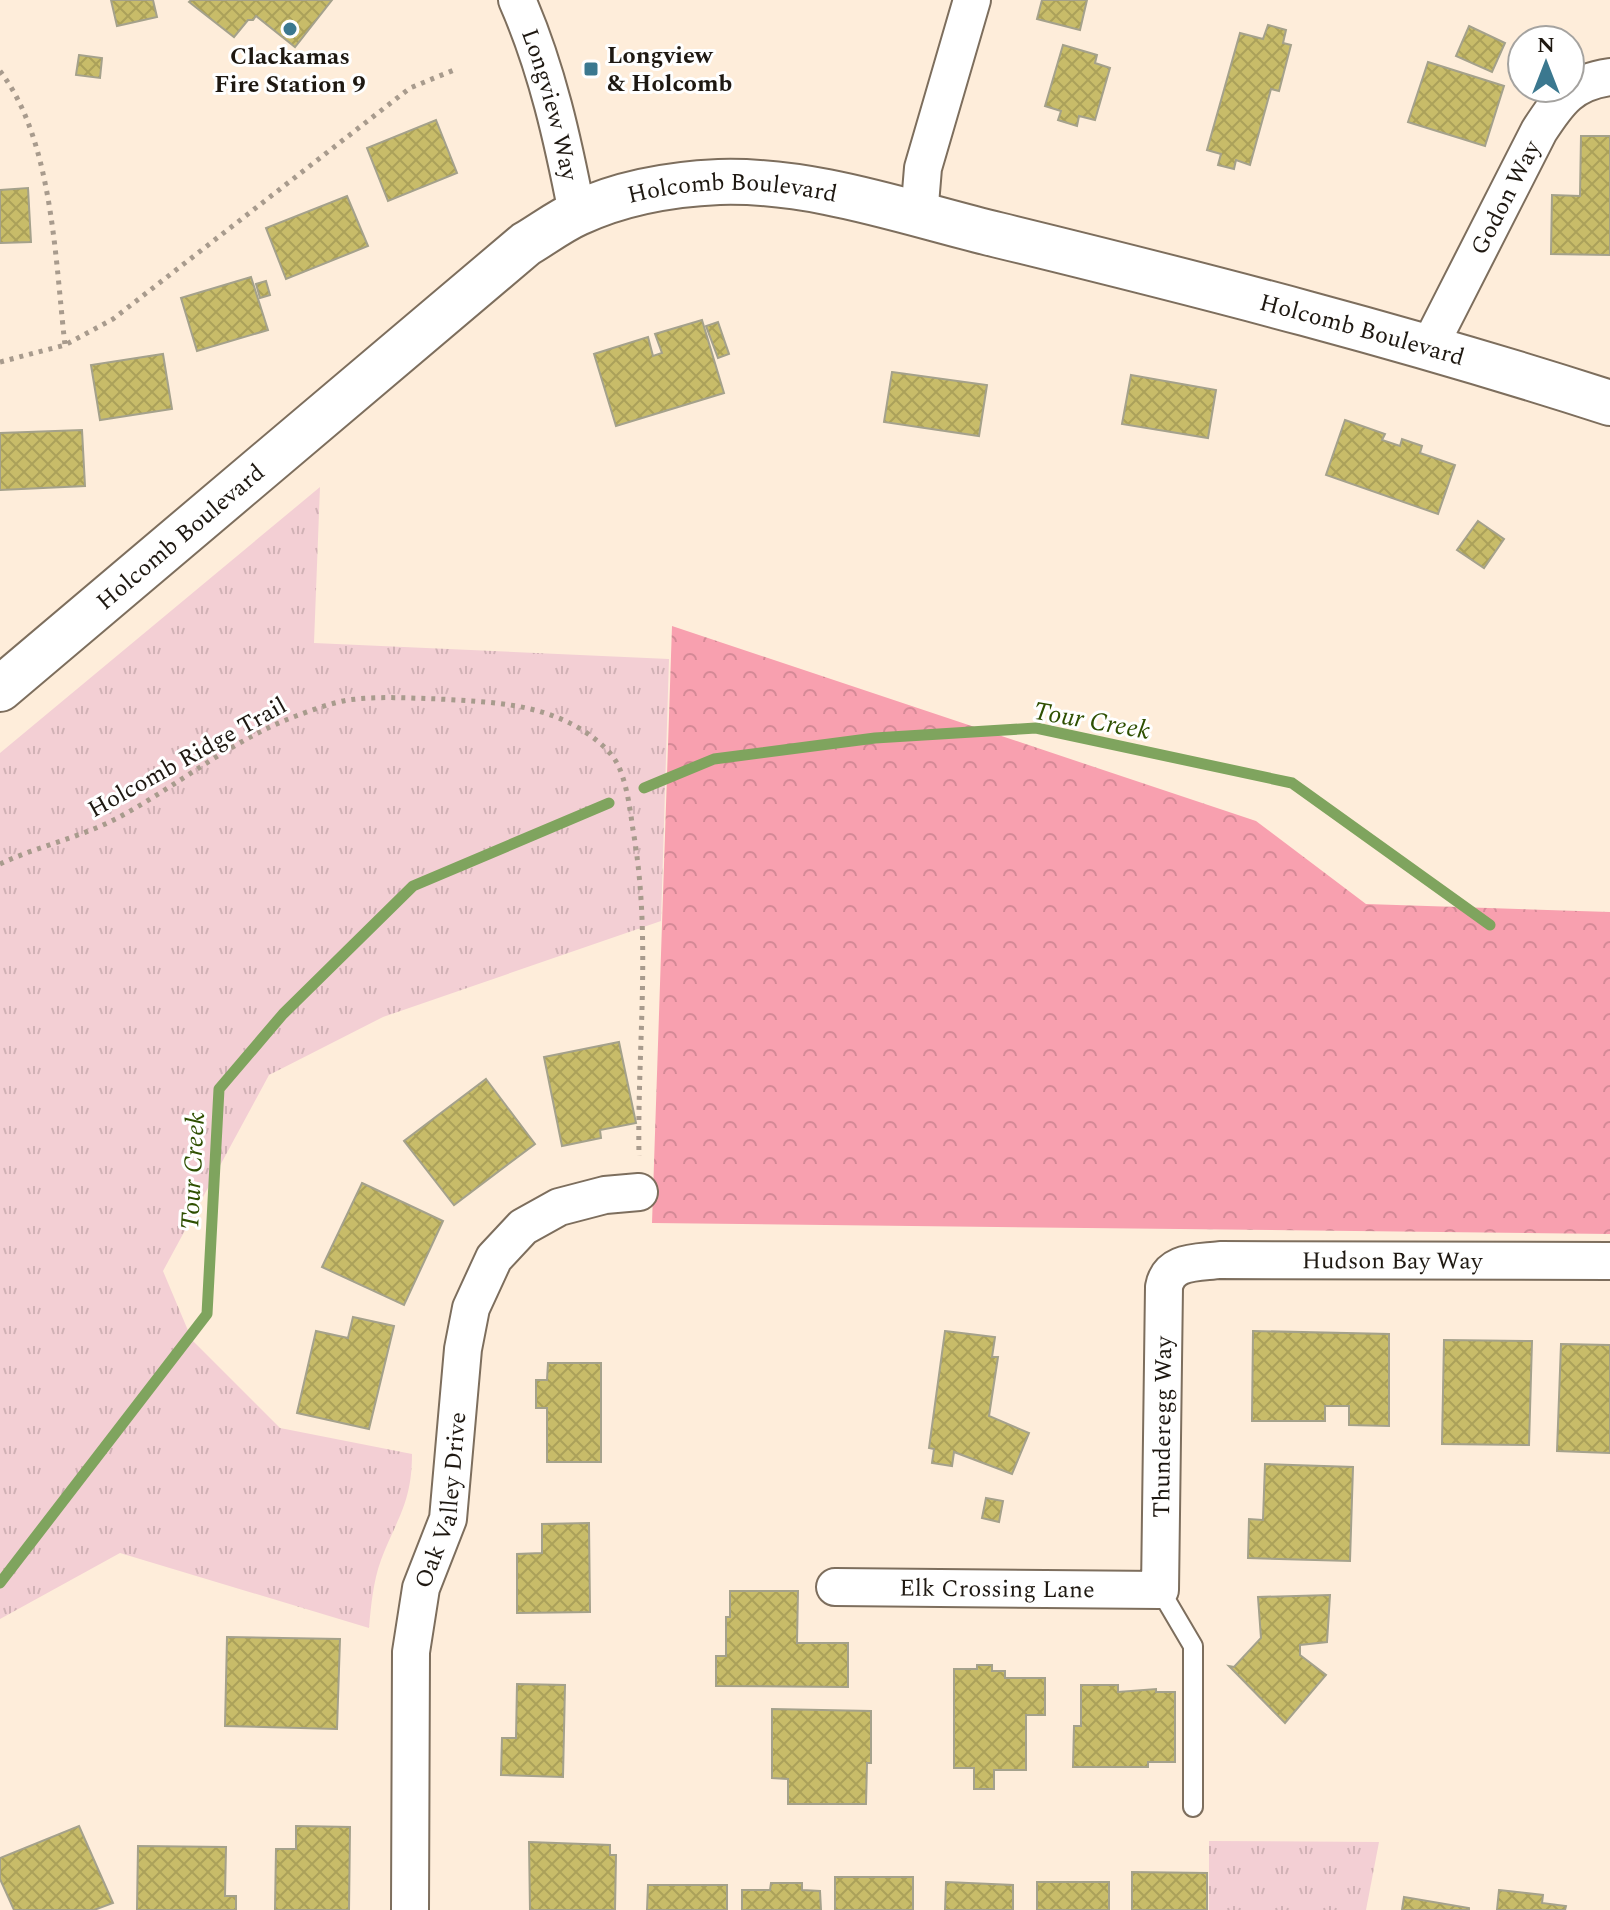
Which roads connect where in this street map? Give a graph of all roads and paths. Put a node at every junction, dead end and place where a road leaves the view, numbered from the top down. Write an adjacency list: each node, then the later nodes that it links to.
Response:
1 (517, 0): 6 (street, Longview Way)
2 (972, 0): 7 (street)
3 (454, 70): 8 (path)
4 (0, 71): 8 (path)
5 (1610, 77): 9 (street, Godon Way)
6 (577, 213): 7 (street, Holcomb Boulevard); 12 (street, Holcomb Boulevard)
7 (919, 216): 9 (street, Holcomb Boulevard)
8 (65, 345): 10 (path)
9 (1428, 349): 11 (street, Holcomb Boulevard)
10 (0, 362)
11 (1610, 403)
12 (0, 689)
13 (0, 864): 14 (path, Holcomb Ridge Trail)
14 (639, 1192): 20 (street, Oak Valley Drive)
15 (1610, 1261): 16 (street, Hudson Bay Way)
16 (1174, 1267): 18 (street, Thunderegg Way)
17 (835, 1587): 18 (street, Elk Crossing Lane)
18 (1160, 1590): 19 (lane)
19 (1193, 1807)
20 (410, 1910)

